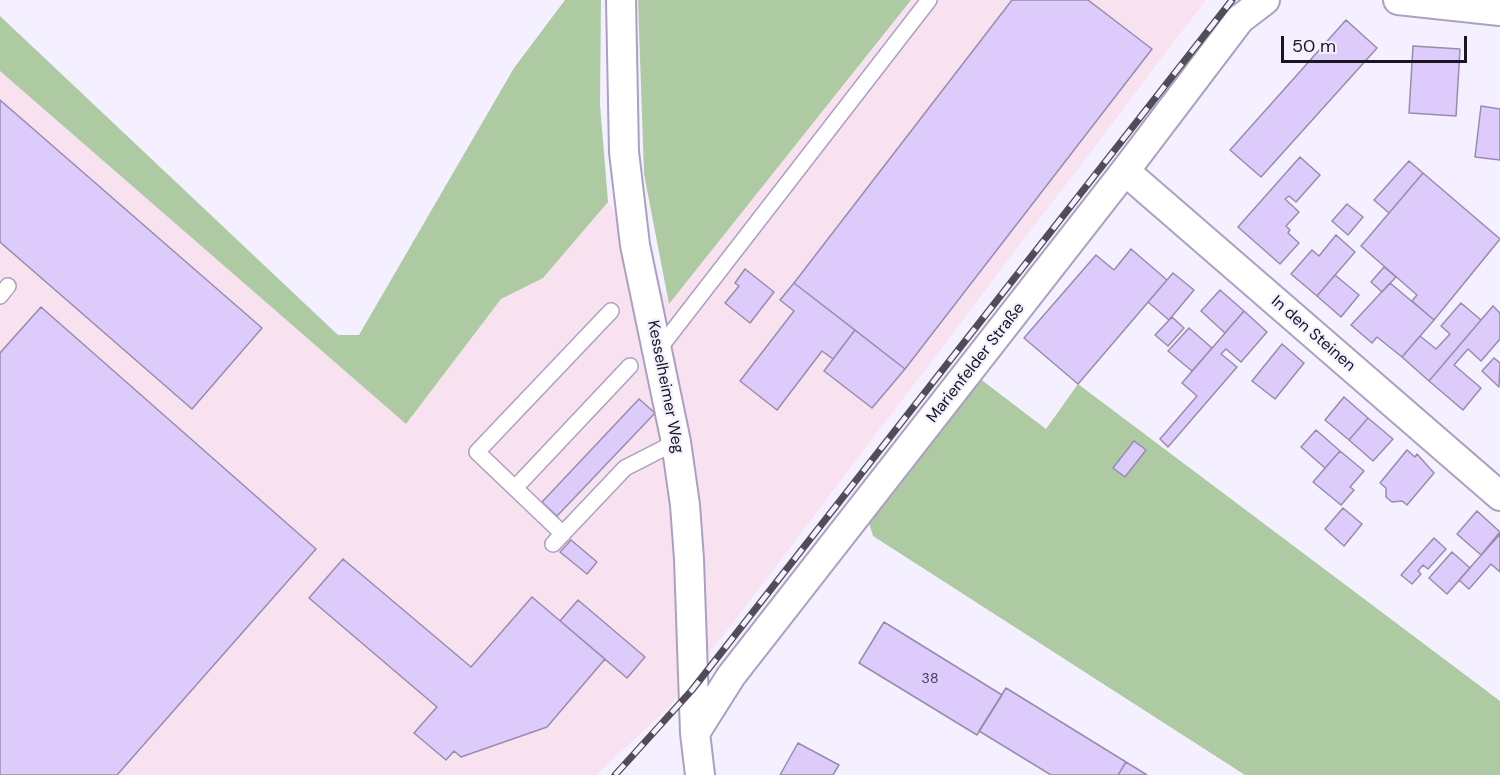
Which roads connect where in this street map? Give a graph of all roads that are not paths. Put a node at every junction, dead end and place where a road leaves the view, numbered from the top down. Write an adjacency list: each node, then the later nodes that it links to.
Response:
1 (621, 0): 8 (street, Kesselheimer Weg)
2 (929, 0): 8 (lane)
3 (1265, 0): 6 (street, Marienfelder Straße)
4 (1398, 0): 5 (street)
5 (1500, 11)
6 (1125, 171): 12 (street, In den Steinen); 13 (street, Marienfelder Straße)
7 (611, 311): 11 (lane)
8 (658, 349): 10 (street, Kesselheimer Weg)
9 (630, 366): 11 (lane)
10 (676, 442): 11 (lane); 13 (street, Kesselheimer Weg)
11 (514, 488)
12 (1500, 496)
13 (695, 733): 14 (street, Kesselheimer Weg)
14 (700, 775)

